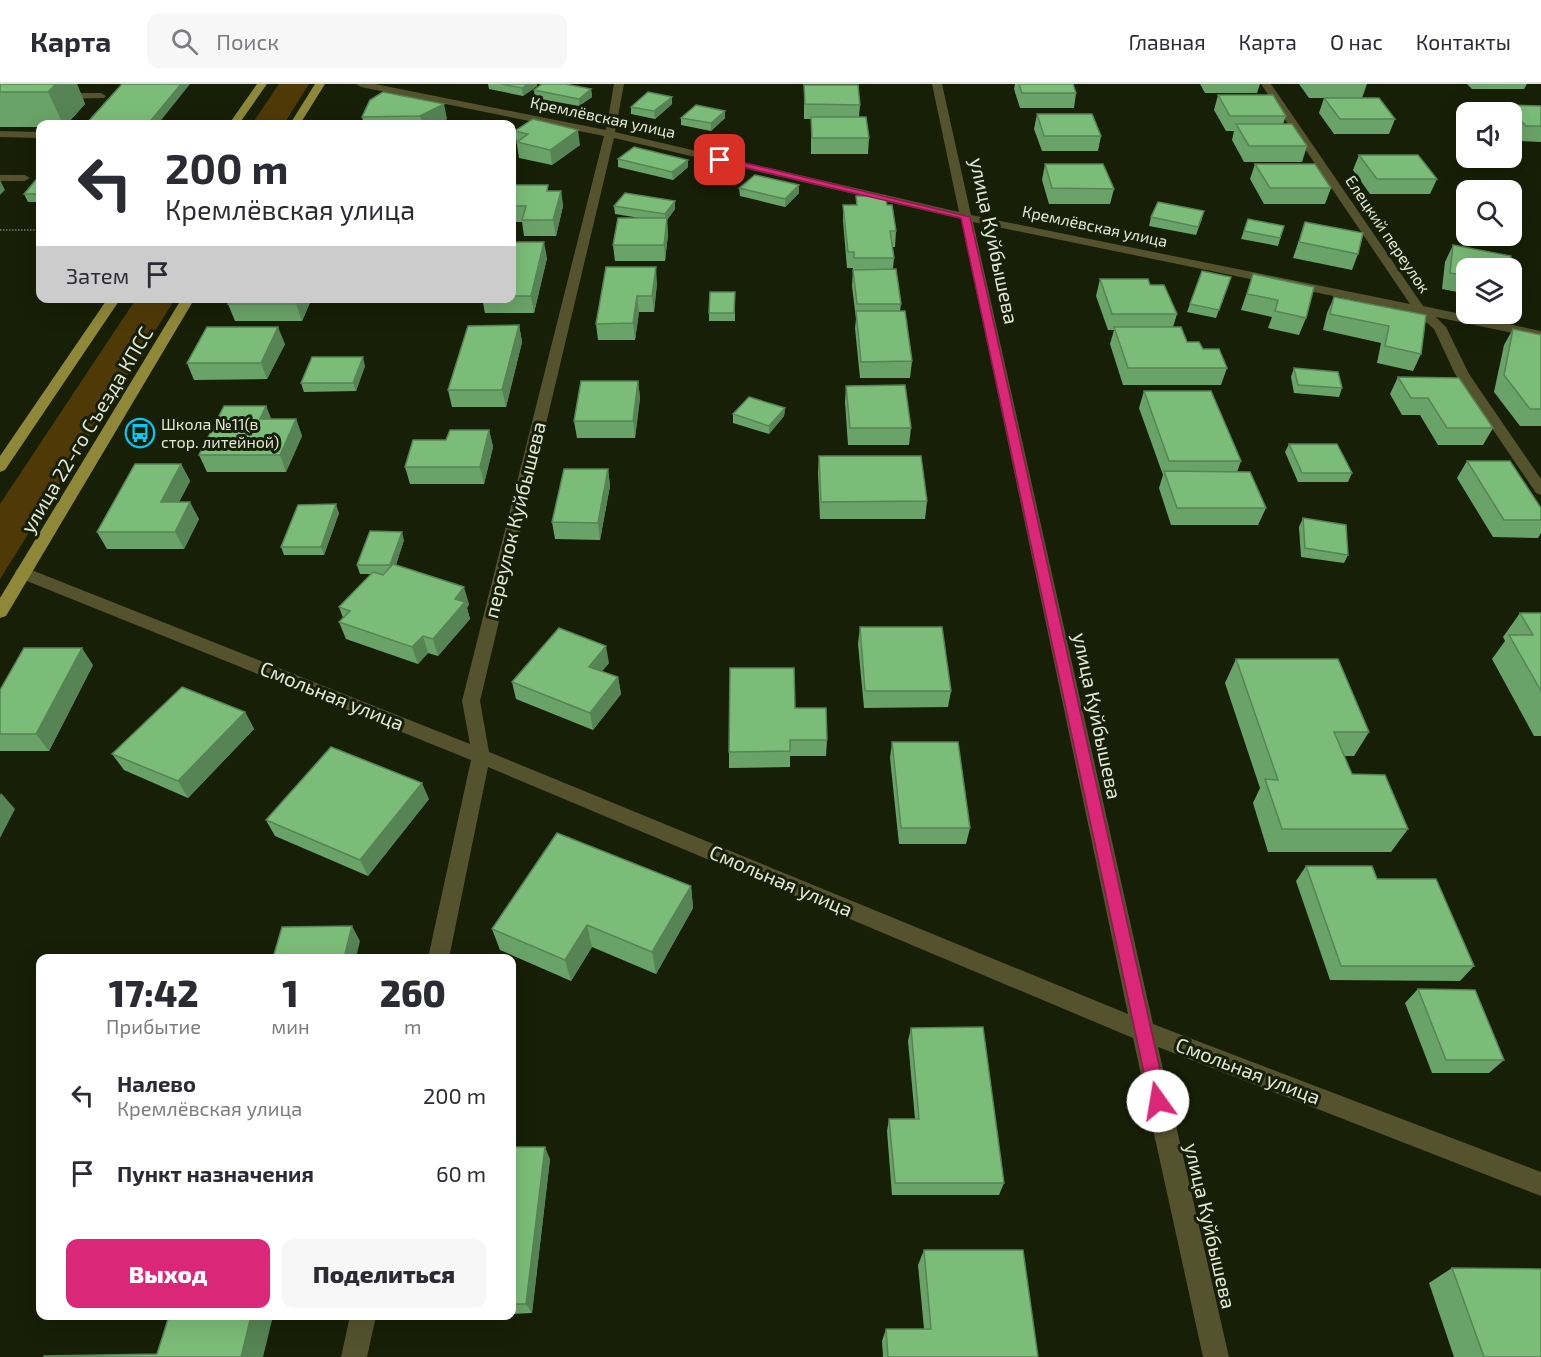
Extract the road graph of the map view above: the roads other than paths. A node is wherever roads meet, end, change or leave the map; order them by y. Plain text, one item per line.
1 (262, 84) edge
2 (320, 84) edge
3 (361, 84) edge
4 (619, 84) edge
5 (937, 84) edge
6 (1266, 84) edge
7 (45, 96) dead end
8 (102, 96) dead end
9 (237, 120) edge
10 (298, 120) edge
11 (0, 134) edge
12 (610, 134) junction
13 (36, 135) edge
14 (0, 178) edge
15 (25, 178) dead end
16 (965, 217) junction
17 (112, 303) edge
18 (186, 303) edge
19 (1419, 309) junction
20 (1541, 335) edge
21 (0, 467) edge
22 (1541, 490) edge
23 (23, 573) junction
24 (0, 612) edge
25 (481, 756) junction
26 (439, 954) edge
27 (1143, 1031) junction
28 (1541, 1185) edge
29 (362, 1320) edge
30 (354, 1357) edge
31 (1216, 1357) edge

1 - 9 main road
2 - 10 main road
3 - 12 street, Кремлёвская улица
4 - 12 street, переулок Куйбышева
5 - 16 street, улица Куйбышева
6 - 19 street, Елецкий переулок
7 - 8 street
11 - 13 street
12 - 16 street, Кремлёвская улица
12 - 25 street, переулок Куйбышева
14 - 15 street
16 - 19 street, Кремлёвская улица
16 - 27 street, улица Куйбышева
17 - 21 main road
18 - 23 main road, улица 22-го Съезда КПСС
19 - 20 street, Кремлёвская улица
19 - 22 street, Елецкий переулок
23 - 24 main road, улица 22-го Съезда КПСС
23 - 25 street, Смольная улица
25 - 26 street, переулок Куйбышева
25 - 27 street, Смольная улица
27 - 28 street, Смольная улица
27 - 31 street, улица Куйбышева
29 - 30 street

